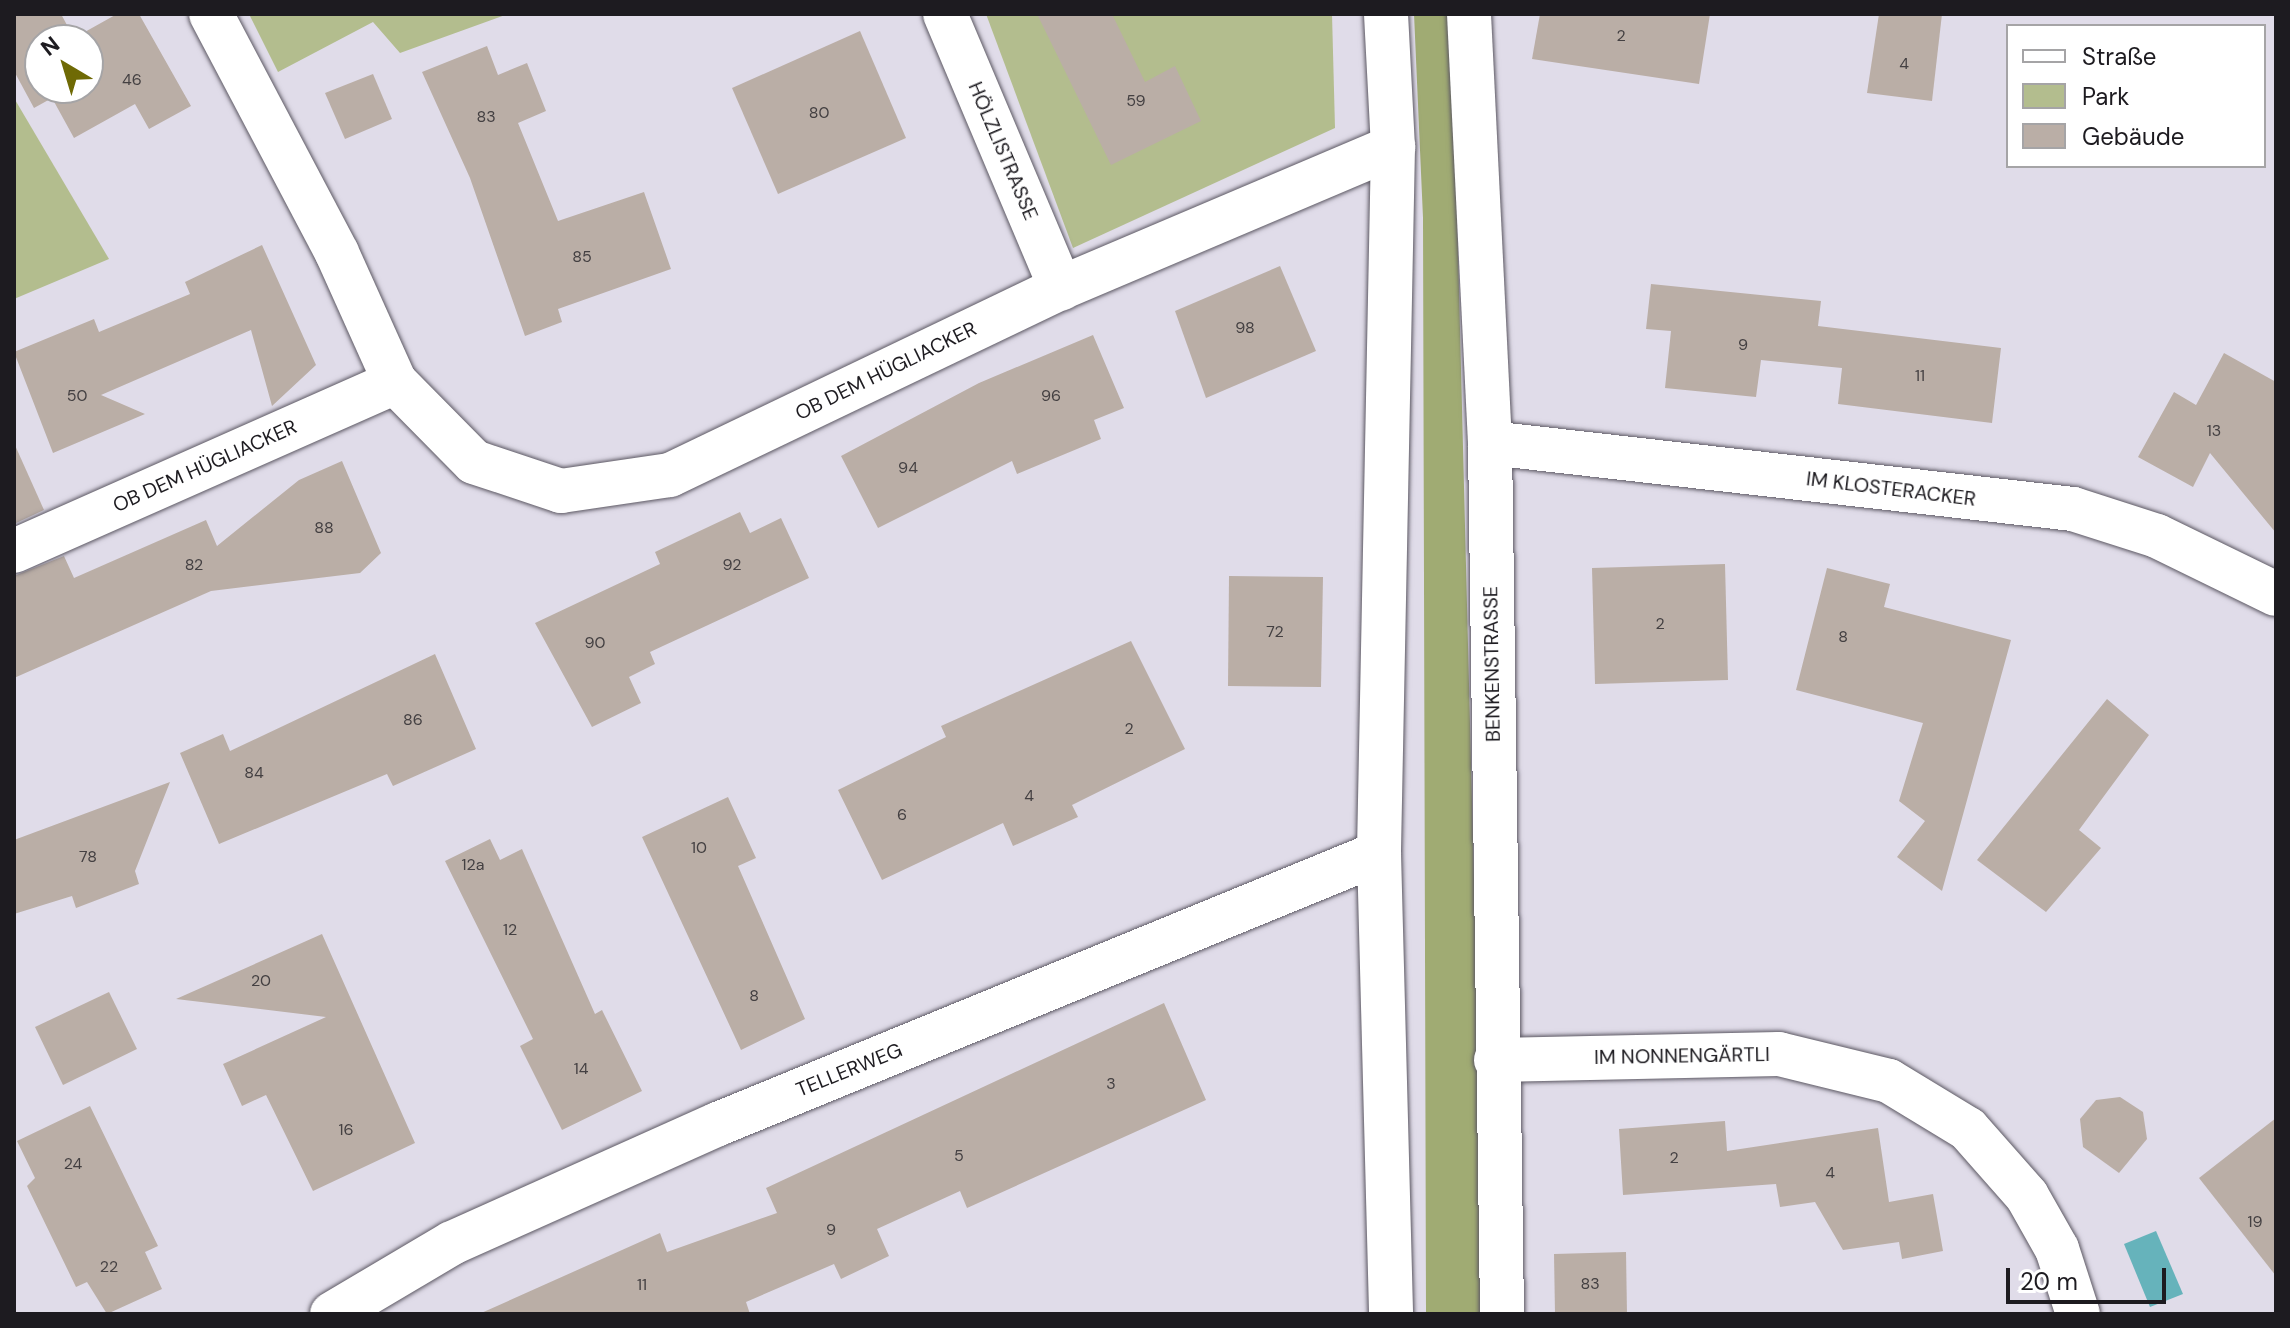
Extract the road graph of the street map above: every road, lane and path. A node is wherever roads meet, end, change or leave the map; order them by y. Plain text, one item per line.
1 (211, 14) edge
2 (945, 14) edge
3 (1386, 14) edge
4 (1469, 14) edge
5 (1393, 147) junction
6 (1061, 288) junction
7 (395, 382) junction
8 (1490, 443) junction
9 (14, 551) edge
10 (2276, 594) edge
11 (1379, 853) junction
12 (1496, 1060) junction
13 (332, 1314) edge
14 (1391, 1314) edge
15 (1502, 1314) edge
16 (2078, 1314) edge

1 - 7 street, OB DEM HÜGLIACKER
2 - 6 street, HÖLZLISTRASSE
3 - 5 street
4 - 8 street, BENKENSTRASSE
5 - 6 street, OB DEM HÜGLIACKER
5 - 11 street
6 - 7 street, OB DEM HÜGLIACKER
7 - 9 street, OB DEM HÜGLIACKER
8 - 10 street, IM KLOSTERACKER
8 - 12 street, BENKENSTRASSE
11 - 13 street, TELLERWEG
11 - 14 street
12 - 15 street, BENKENSTRASSE
12 - 16 street, IM NONNENGÄRTLI

